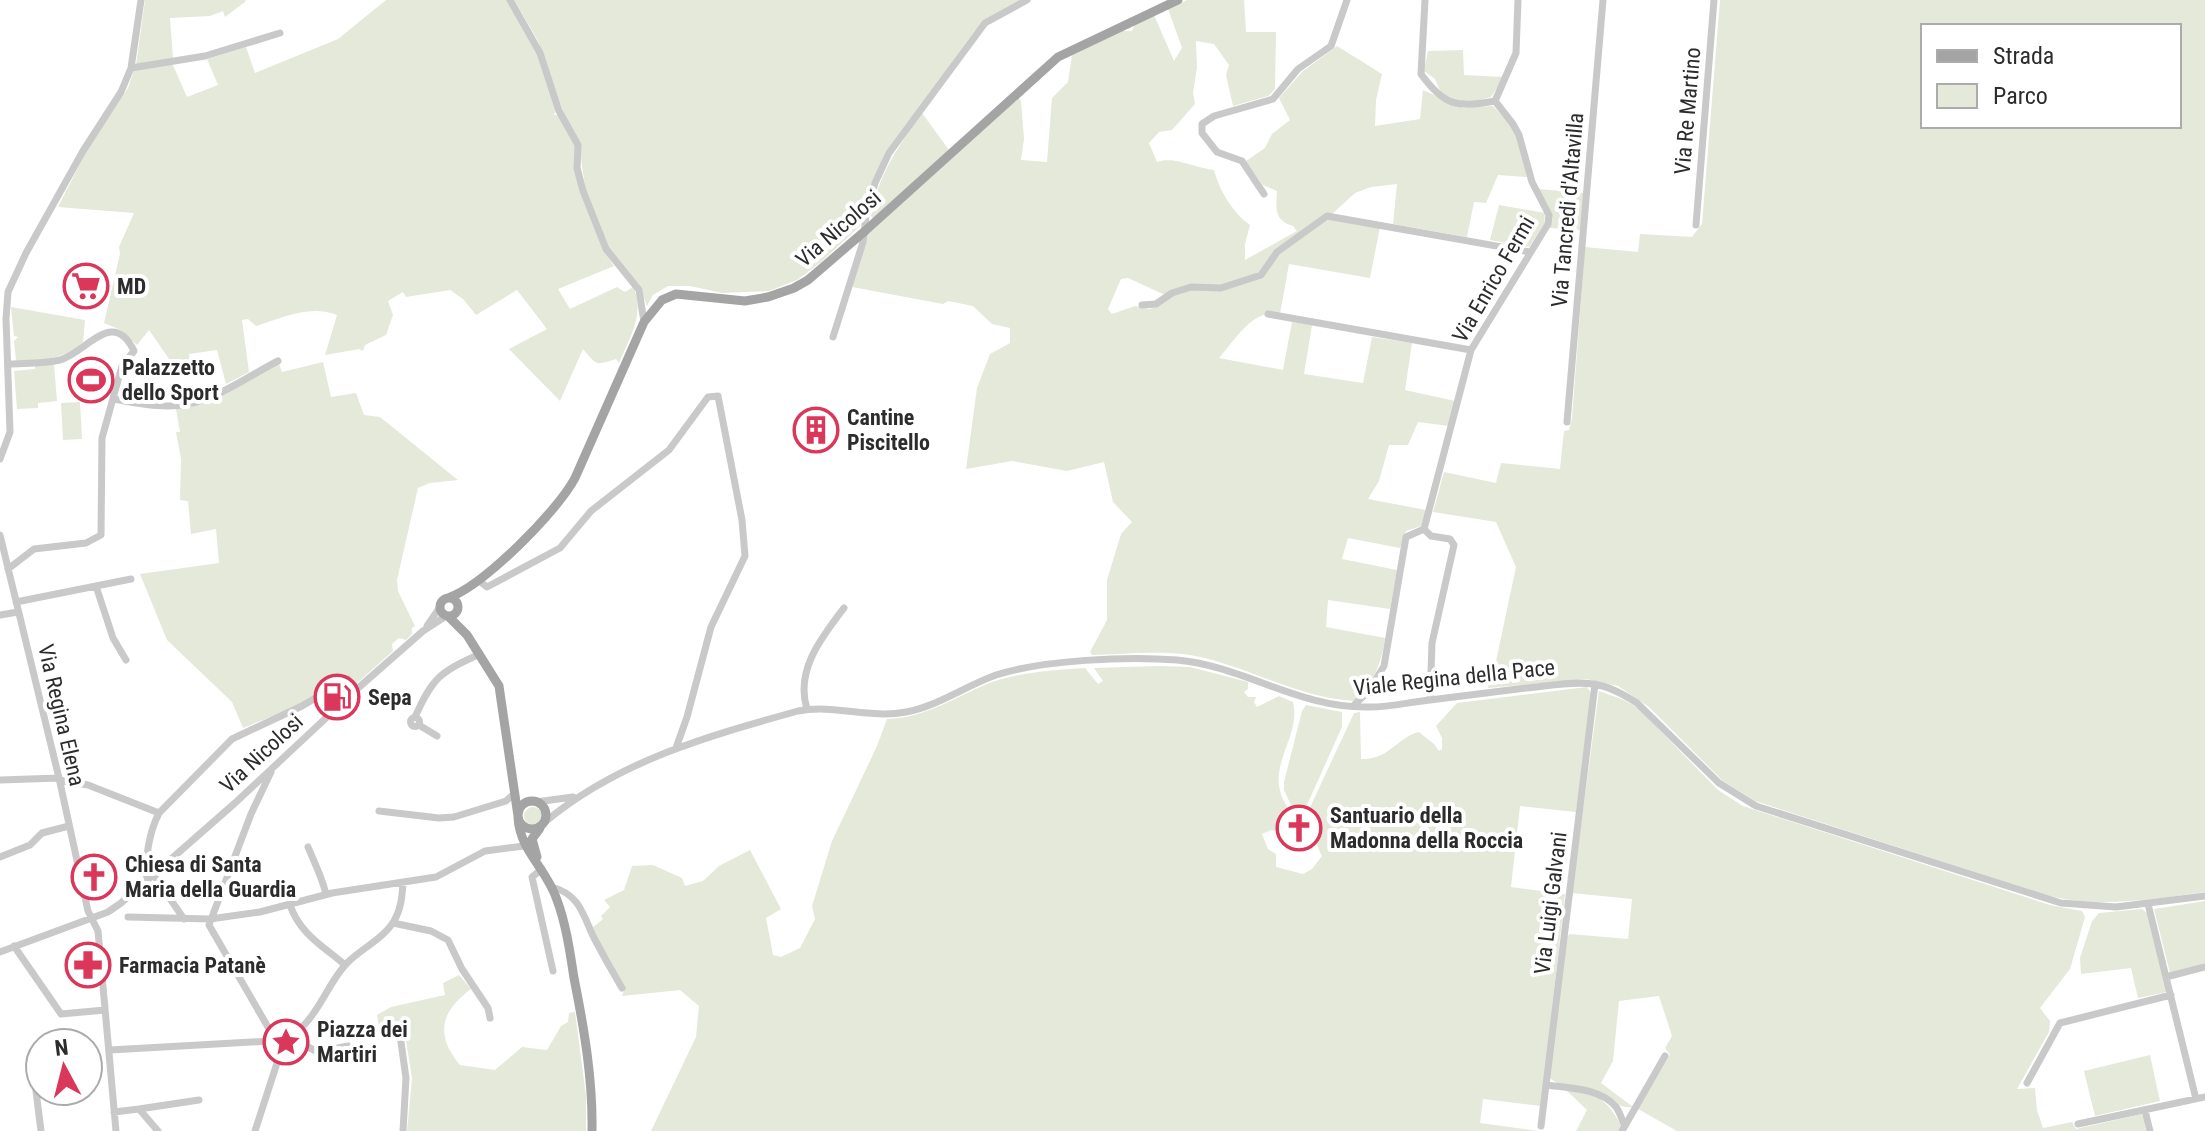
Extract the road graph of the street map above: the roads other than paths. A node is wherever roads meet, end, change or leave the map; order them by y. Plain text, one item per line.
1 (141, 0) edge
2 (510, 0) edge
3 (1027, 0) edge
4 (1178, 0) edge
5 (1347, 0) edge
6 (1425, 0) edge
7 (1518, 0) edge
8 (1603, 0) edge
9 (1714, 0) edge
10 (280, 33) dead end
11 (131, 68) junction
12 (1495, 101) junction
13 (1264, 194) dead end
14 (1696, 225) dead end
15 (865, 231) junction
16 (1530, 252) junction
17 (1142, 305) dead end
18 (1268, 314) dead end
19 (644, 322) junction
20 (833, 337) dead end
21 (1471, 350) junction
22 (278, 361) dead end
23 (9, 364) junction
24 (113, 399) junction
25 (1567, 422) dead end
26 (0, 459) edge
27 (1424, 529) junction
28 (0, 535) edge
29 (8, 569) junction
30 (131, 579) dead end
31 (476, 582) junction
32 (96, 586) junction
33 (448, 598) junction
34 (16, 602) junction
35 (458, 608) junction
36 (844, 608) dead end
37 (18, 612) junction
38 (445, 613) junction
39 (0, 615) edge
40 (467, 635) junction
41 (480, 654) junction
42 (126, 660) dead end
43 (1595, 684) junction
44 (357, 689) junction
45 (1430, 700) junction
46 (1353, 706) junction
47 (807, 709) junction
48 (437, 736) dead end
49 (676, 748) junction
50 (274, 767) junction
51 (59, 779) junction
52 (0, 780) edge
53 (515, 781) junction
54 (250, 788) junction
55 (515, 793) junction
56 (583, 794) junction
57 (258, 799) junction
58 (533, 801) junction
59 (235, 803) junction
60 (494, 805) junction
61 (379, 811) dead end
62 (159, 813) junction
63 (251, 814) junction
64 (518, 815) junction
65 (543, 825) junction
66 (69, 826) junction
67 (528, 842) junction
68 (308, 847) dead end
69 (0, 857) edge
70 (541, 868) junction
71 (150, 877) junction
72 (403, 884) junction
73 (552, 887) junction
74 (326, 894) junction
75 (2205, 896) edge
76 (2148, 904) junction
77 (290, 905) junction
78 (108, 912) junction
79 (128, 917) dead end
80 (87, 918) junction
81 (184, 919) junction
82 (210, 919) junction
83 (393, 923) junction
84 (98, 931) junction
85 (14, 946) junction
86 (0, 952) edge
87 (345, 965) junction
88 (2205, 967) edge
89 (553, 971) dead end
90 (2166, 977) junction
91 (622, 988) dead end
92 (2171, 995) junction
93 (105, 1010) junction
94 (490, 1018) dead end
95 (304, 1025) junction
96 (370, 1034) dead end
97 (273, 1039) junction
98 (296, 1041) junction
99 (110, 1050) junction
100 (352, 1051) dead end
101 (1665, 1056) dead end
102 (278, 1060) junction
103 (2027, 1083) dead end
104 (1546, 1085) junction
105 (2200, 1098) edge
106 (199, 1100) dead end
107 (38, 1107) edge
108 (1616, 1107) junction
109 (139, 1109) junction
110 (1634, 1110) junction
111 (2145, 1111) junction
112 (114, 1112) junction
113 (2078, 1124) dead end
114 (1541, 1126) dead end
115 (1623, 1128) edge
116 (41, 1131) edge
117 (116, 1131) edge
118 (158, 1131) edge
119 (255, 1131) edge
120 (403, 1131) edge
121 (592, 1131) edge
122 (2150, 1131) edge

1 - 11 street
2 - 19 street
3 - 15 street
4 - 15 main road, Via Nicolosi
5 - 13 street
6 - 12 street
7 - 12 street
8 - 25 street, Via Tancredi d'Altavilla
9 - 14 street, Via Re Martino
10 - 11 street
11 - 23 street
12 - 16 street, Via Enrico Fermi
15 - 19 main road, Via Nicolosi
15 - 20 street
16 - 17 street
16 - 21 street, Via Enrico Fermi
18 - 21 street
19 - 31 main road, Via Nicolosi
21 - 27 street, Via Enrico Fermi
22 - 24 street
23 - 24 street
23 - 26 street
24 - 29 street
27 - 45 street
27 - 46 street, Via Enrico Fermi
28 - 29 street, Via Regina Elena
29 - 34 street, Via Regina Elena
30 - 32 street
31 - 33 main road
31 - 35 main road
31 - 49 street
32 - 34 street
32 - 42 street
33 - 35 main road
33 - 38 main road
34 - 37 street, Via Regina Elena
35 - 38 main road
35 - 40 main road
36 - 47 street
37 - 39 street
37 - 51 street, Via Regina Elena
38 - 40 main road
38 - 44 street, Via Nicolosi
40 - 41 main road
41 - 48 street
41 - 53 main road
43 - 45 street, Viale Regina della Pace
43 - 76 street, Viale Regina della Pace
43 - 104 street, Via Luigi Galvani
44 - 50 street, Via Nicolosi
44 - 62 street
45 - 46 street, Viale Regina della Pace
46 - 47 street, Viale Regina della Pace
47 - 49 street, Viale Regina della Pace
49 - 56 street, Viale Regina della Pace
50 - 54 street, Via Nicolosi
50 - 57 street
51 - 52 street
51 - 62 street
51 - 66 street, Via Regina Elena
53 - 55 main road
53 - 58 main road
54 - 57 street
54 - 59 street, Via Nicolosi
55 - 60 street
55 - 64 main road
56 - 58 street
56 - 65 street
57 - 63 street
58 - 64 main road
58 - 65 main road
59 - 63 street
59 - 71 street, Via Nicolosi
60 - 61 street
60 - 64 street
62 - 71 street
63 - 82 street
64 - 65 main road
64 - 67 main road
65 - 67 main road
66 - 69 street
66 - 80 street, Via Regina Elena
67 - 70 main road
67 - 72 street
68 - 74 street
70 - 73 main road
70 - 89 street
71 - 78 street, Via Nicolosi
71 - 81 street
72 - 74 street
72 - 83 street
73 - 91 street
73 - 121 main road
74 - 77 street
75 - 76 street, Viale Regina della Pace
76 - 90 street
77 - 82 street
77 - 87 street
78 - 80 street
78 - 84 street
79 - 81 street
80 - 84 street, Via Regina Elena
80 - 85 street
81 - 82 street
82 - 97 street
83 - 87 street
83 - 94 street
84 - 93 street
85 - 86 street
85 - 93 street
87 - 95 street
88 - 90 street
90 - 92 street
92 - 103 street
92 - 105 street
93 - 99 street
95 - 97 street
95 - 98 street
96 - 120 street
97 - 99 street
97 - 102 street
98 - 100 street
98 - 102 street
99 - 112 street
101 - 110 street
102 - 119 street
104 - 108 street
104 - 114 street, Via Luigi Galvani
105 - 111 street
106 - 109 street
107 - 116 street
108 - 110 street
108 - 115 street
109 - 112 street
109 - 118 street
110 - 115 street
111 - 113 street
111 - 122 street
112 - 117 street

